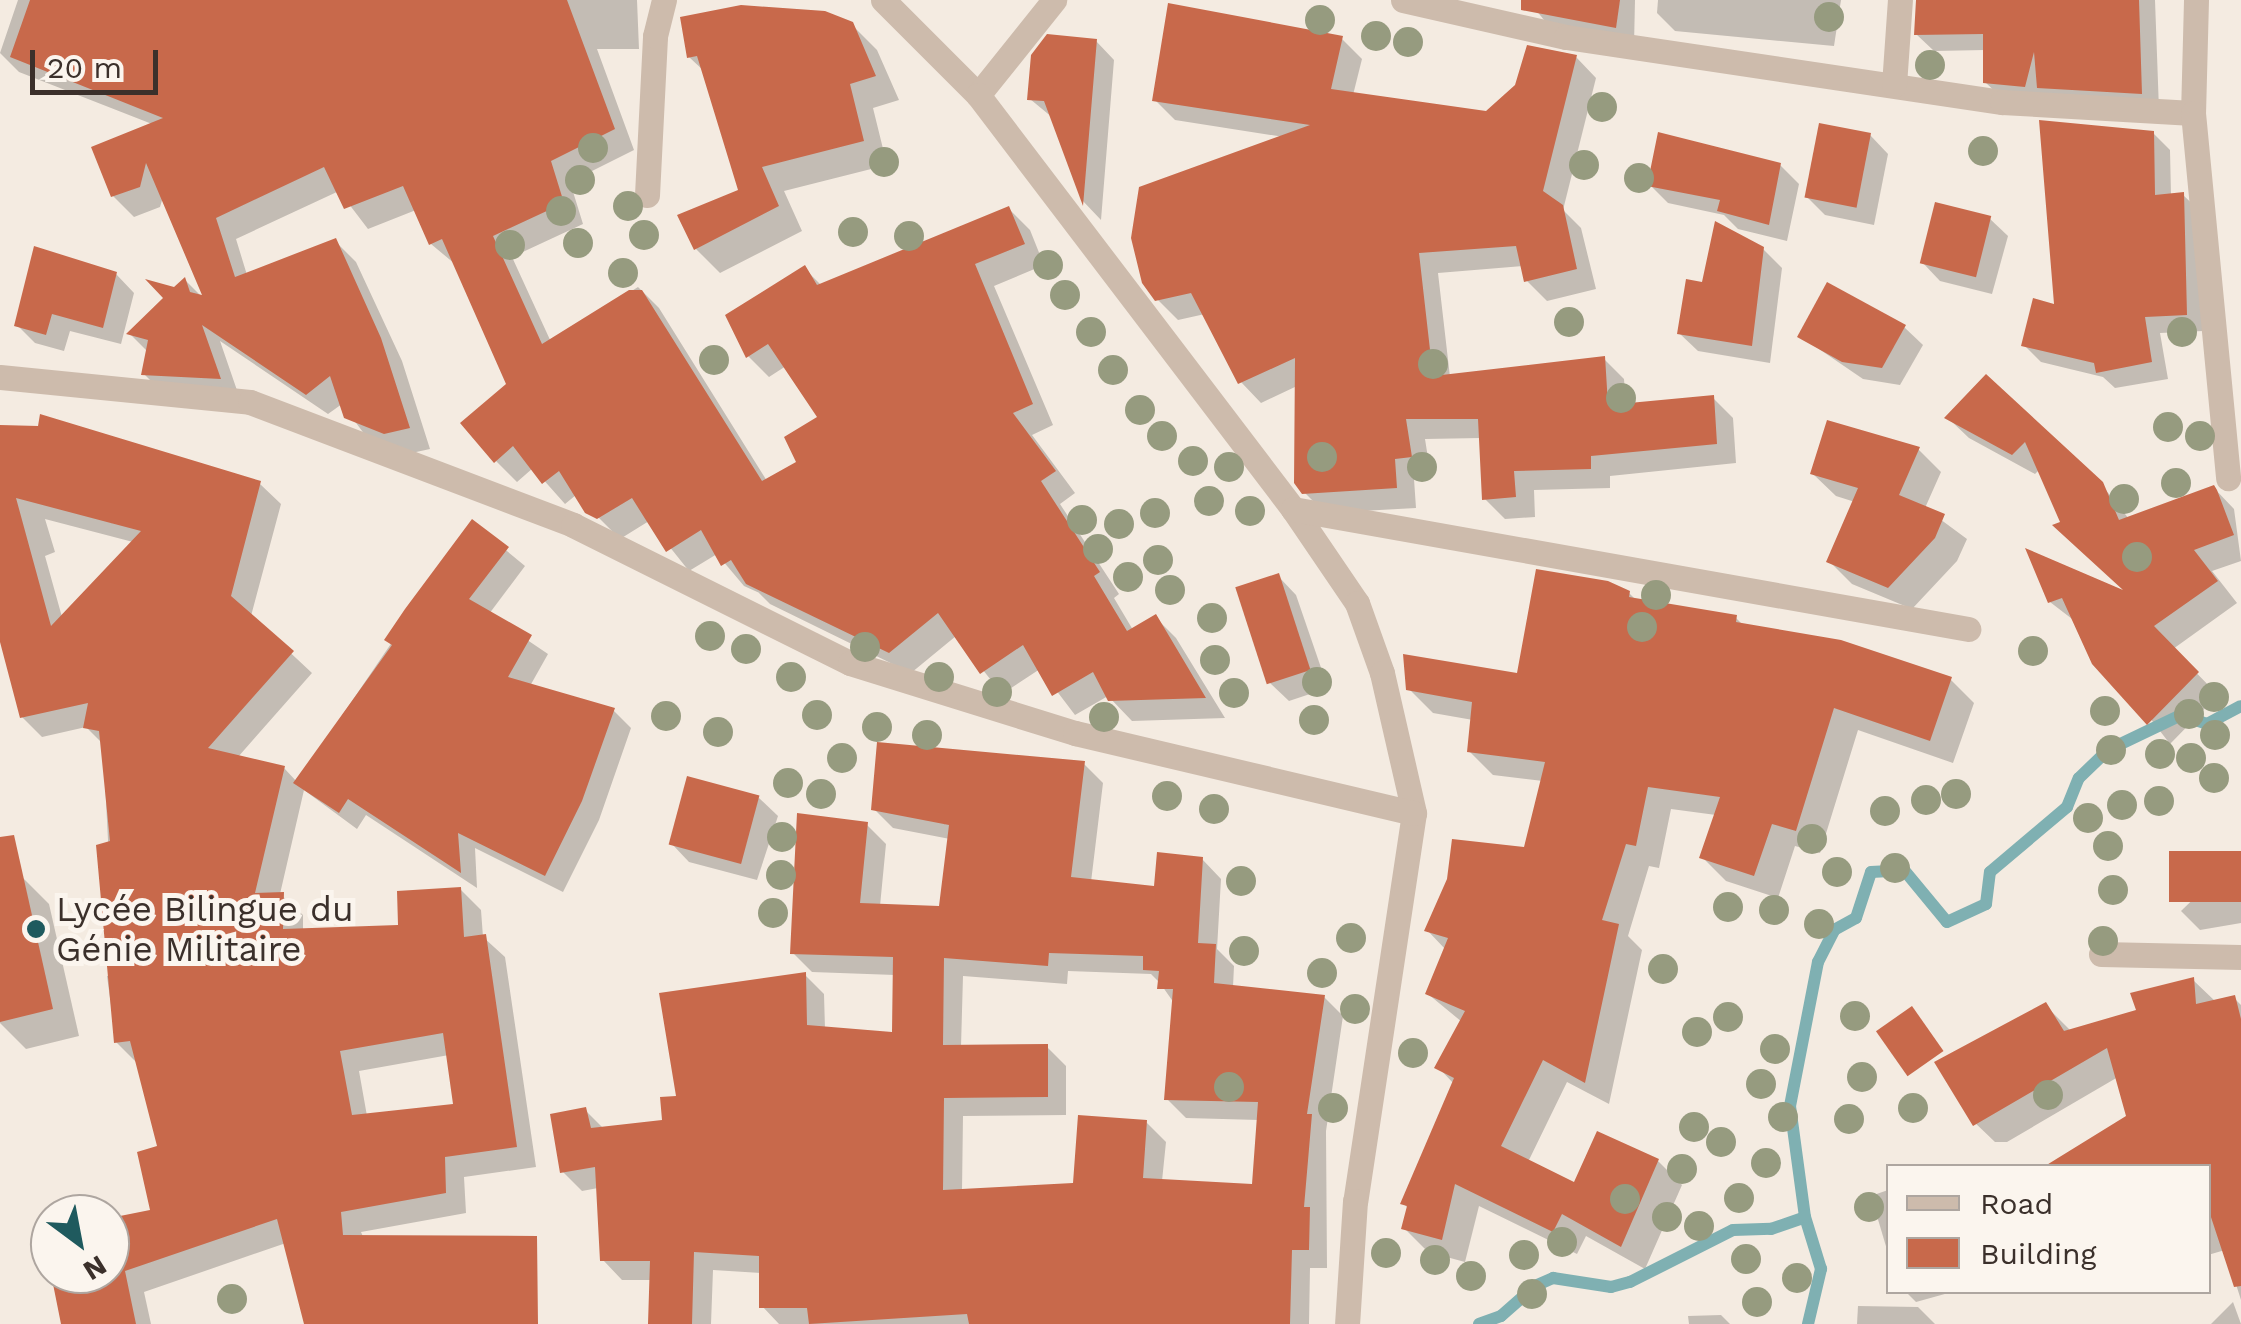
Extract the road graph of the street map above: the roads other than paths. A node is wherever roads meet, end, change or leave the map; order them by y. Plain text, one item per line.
1 (664, 0) edge
2 (882, 0) edge
3 (1054, 0) edge
4 (1404, 0) edge
5 (1900, 0) edge
6 (2196, 0) edge
7 (1894, 85) junction
8 (978, 95) junction
9 (2193, 112) junction
10 (647, 195) dead end
11 (0, 377) edge
12 (2228, 478) dead end
13 (1293, 509) junction
14 (1968, 629) dead end
15 (1414, 813) junction
16 (2101, 954) dead end
17 (2241, 958) edge
18 (1347, 1324) edge

1 - 10 street
2 - 8 street
3 - 8 street
4 - 7 street
5 - 7 street
6 - 9 street
7 - 9 street
8 - 13 street
9 - 12 street
11 - 15 street
13 - 14 street
13 - 15 street
15 - 18 street
16 - 17 street

